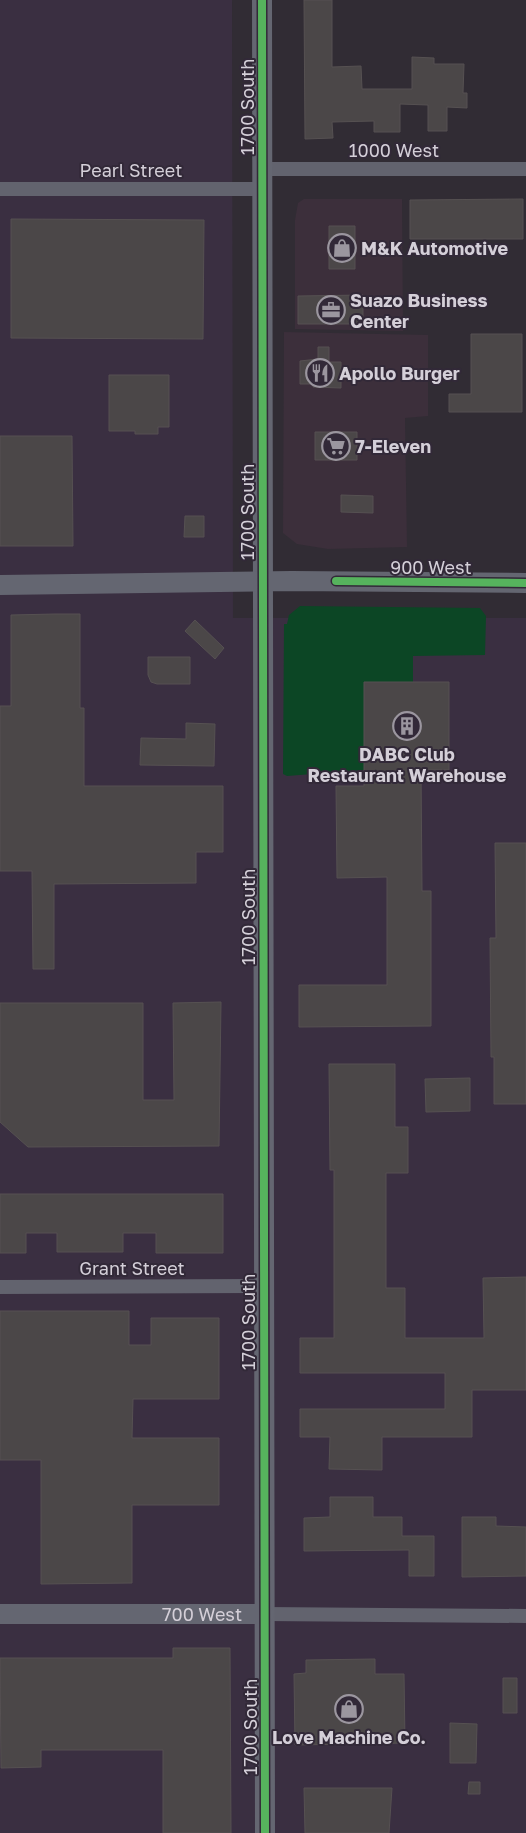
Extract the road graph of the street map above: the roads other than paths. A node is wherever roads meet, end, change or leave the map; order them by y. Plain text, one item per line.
1 (262, 0) edge
2 (262, 169) junction
3 (526, 170) edge
4 (262, 188) junction
5 (0, 189) edge
6 (262, 582) junction
7 (526, 583) edge
8 (0, 585) edge
9 (263, 1286) junction
10 (0, 1287) edge
11 (0, 1614) edge
12 (264, 1614) junction
13 (526, 1616) edge
14 (265, 1833) edge

1 - 2 street, 1700 South
2 - 3 street, 1000 West
2 - 4 street, 1700 South
4 - 5 street, Pearl Street
4 - 6 street, 1700 South
6 - 7 street, 900 West
6 - 8 street, 900 West
6 - 9 street, 1700 South
9 - 10 street, Grant Street
9 - 12 street, 1700 South
11 - 12 street, 700 West
12 - 13 street, 700 West
12 - 14 street, 1700 South

